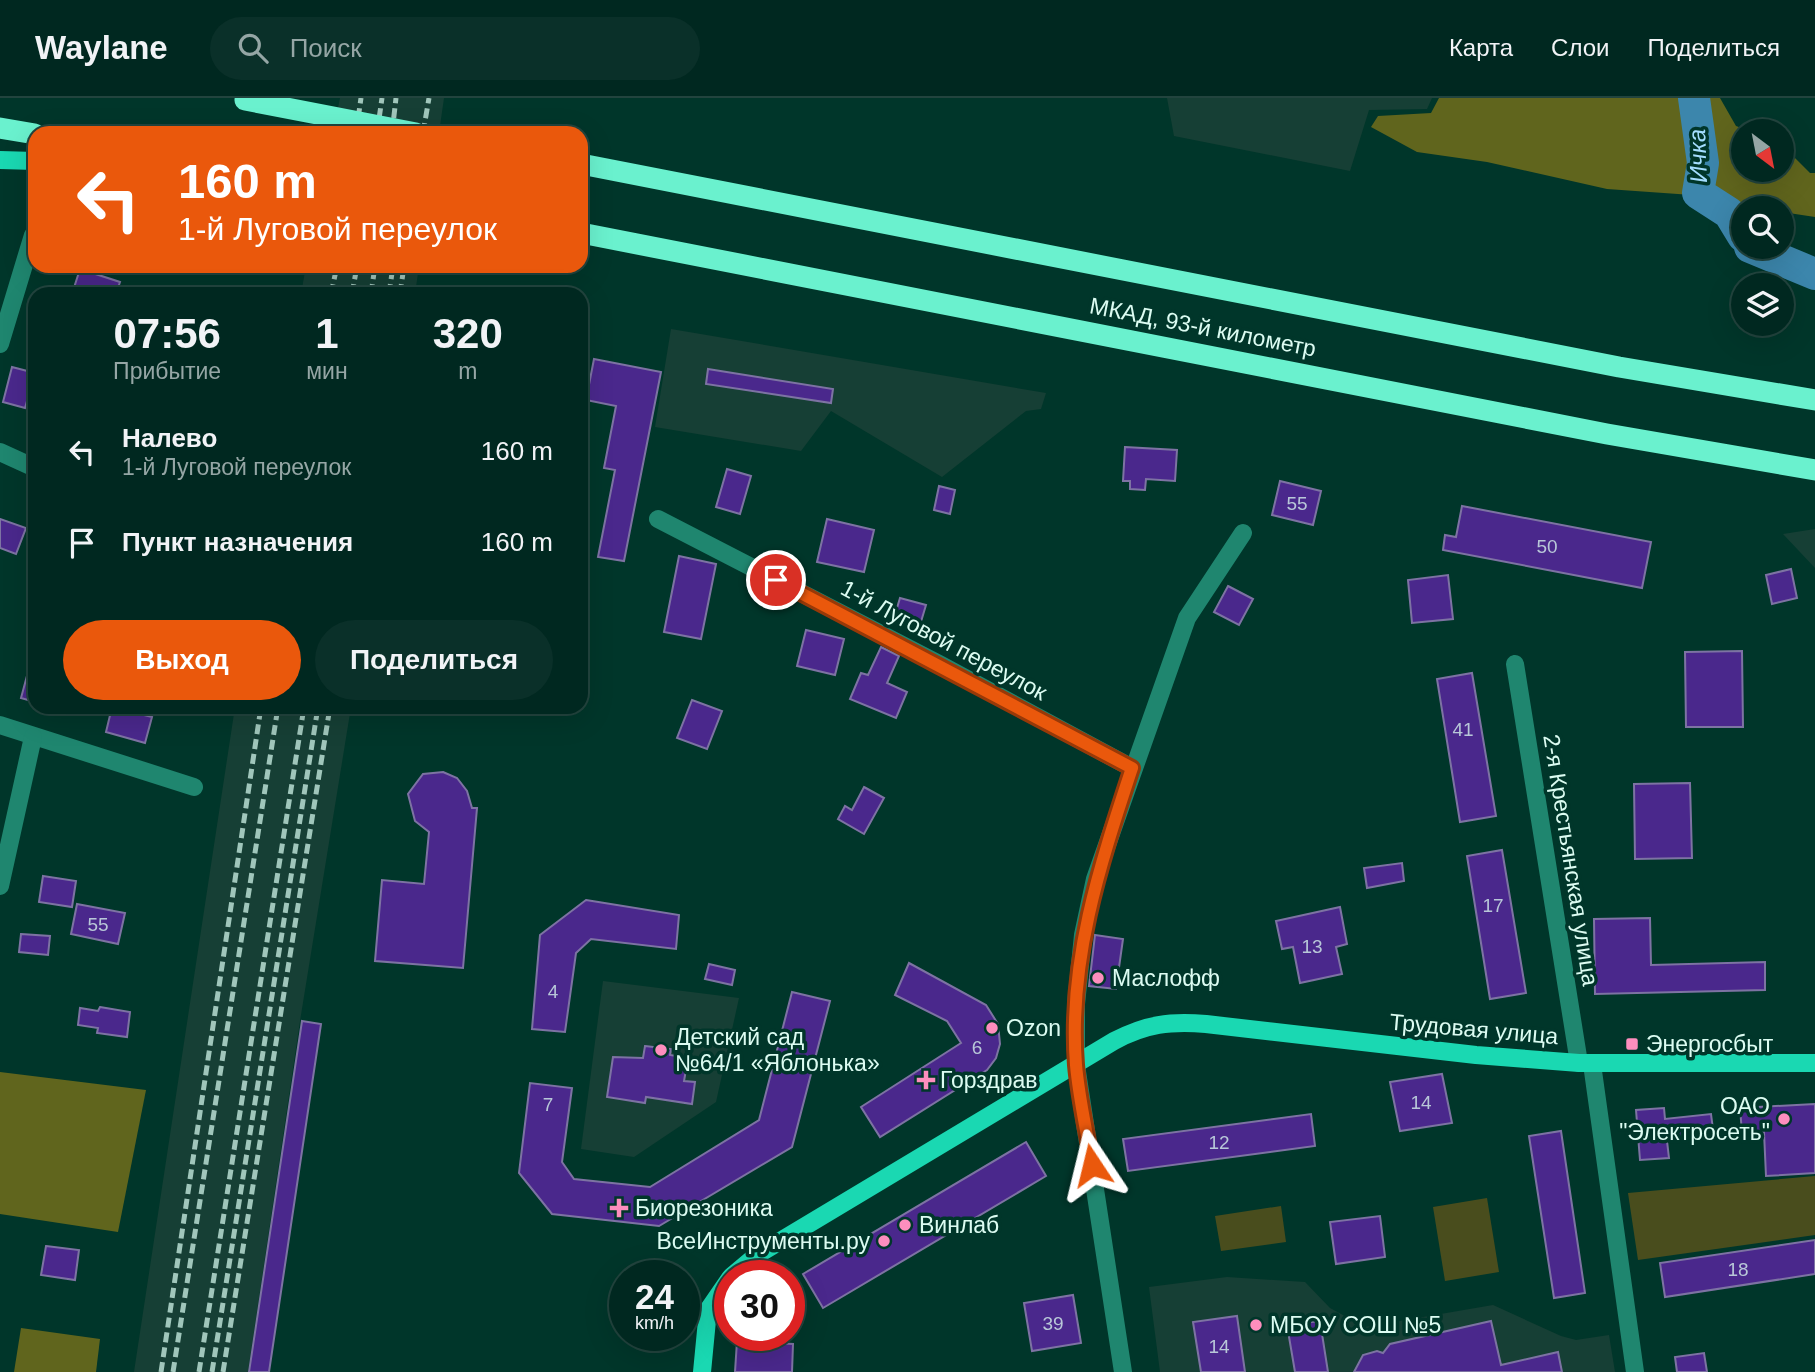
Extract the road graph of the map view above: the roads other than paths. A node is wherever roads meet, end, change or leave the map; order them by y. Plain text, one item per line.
1 (239, 99) edge
2 (380, 126) edge
3 (0, 128) edge
4 (28, 133) edge
5 (0, 160) edge
6 (28, 161) edge
7 (588, 165) edge
8 (588, 234) edge
9 (28, 252) edge
10 (0, 344) edge
11 (1815, 400) edge
12 (0, 452) edge
13 (28, 465) edge
14 (1815, 470) edge
15 (658, 519) dead end
16 (1243, 533) dead end
17 (1515, 664) dead end
18 (0, 725) edge
19 (33, 737) junction
20 (1132, 768) junction
21 (194, 787) dead end
22 (0, 886) edge
23 (1815, 1063) edge
24 (1585, 1064) junction
25 (1076, 1065) junction
26 (751, 1260) edge
27 (714, 1301) edge
28 (702, 1372) edge
29 (1123, 1372) edge
30 (1635, 1372) edge

1 - 2 highway, bridge
3 - 4 highway
5 - 6 main road
7 - 11 highway, МКАД, 93-й километр
8 - 14 highway, МКАД, 93-й километр
9 - 10 street
12 - 13 street
15 - 20 street, 1-й Луговой переулок
16 - 20 street
17 - 24 street, 2-я Крестьянская улица
18 - 19 street
19 - 21 street
19 - 22 street
20 - 25 street
23 - 24 main road, Трудовая улица
24 - 25 main road, Трудовая улица
24 - 30 street, 2-я Крестьянская улица
25 - 26 main road, Трудовая улица
25 - 29 street
27 - 28 main road, Трудовая улица

